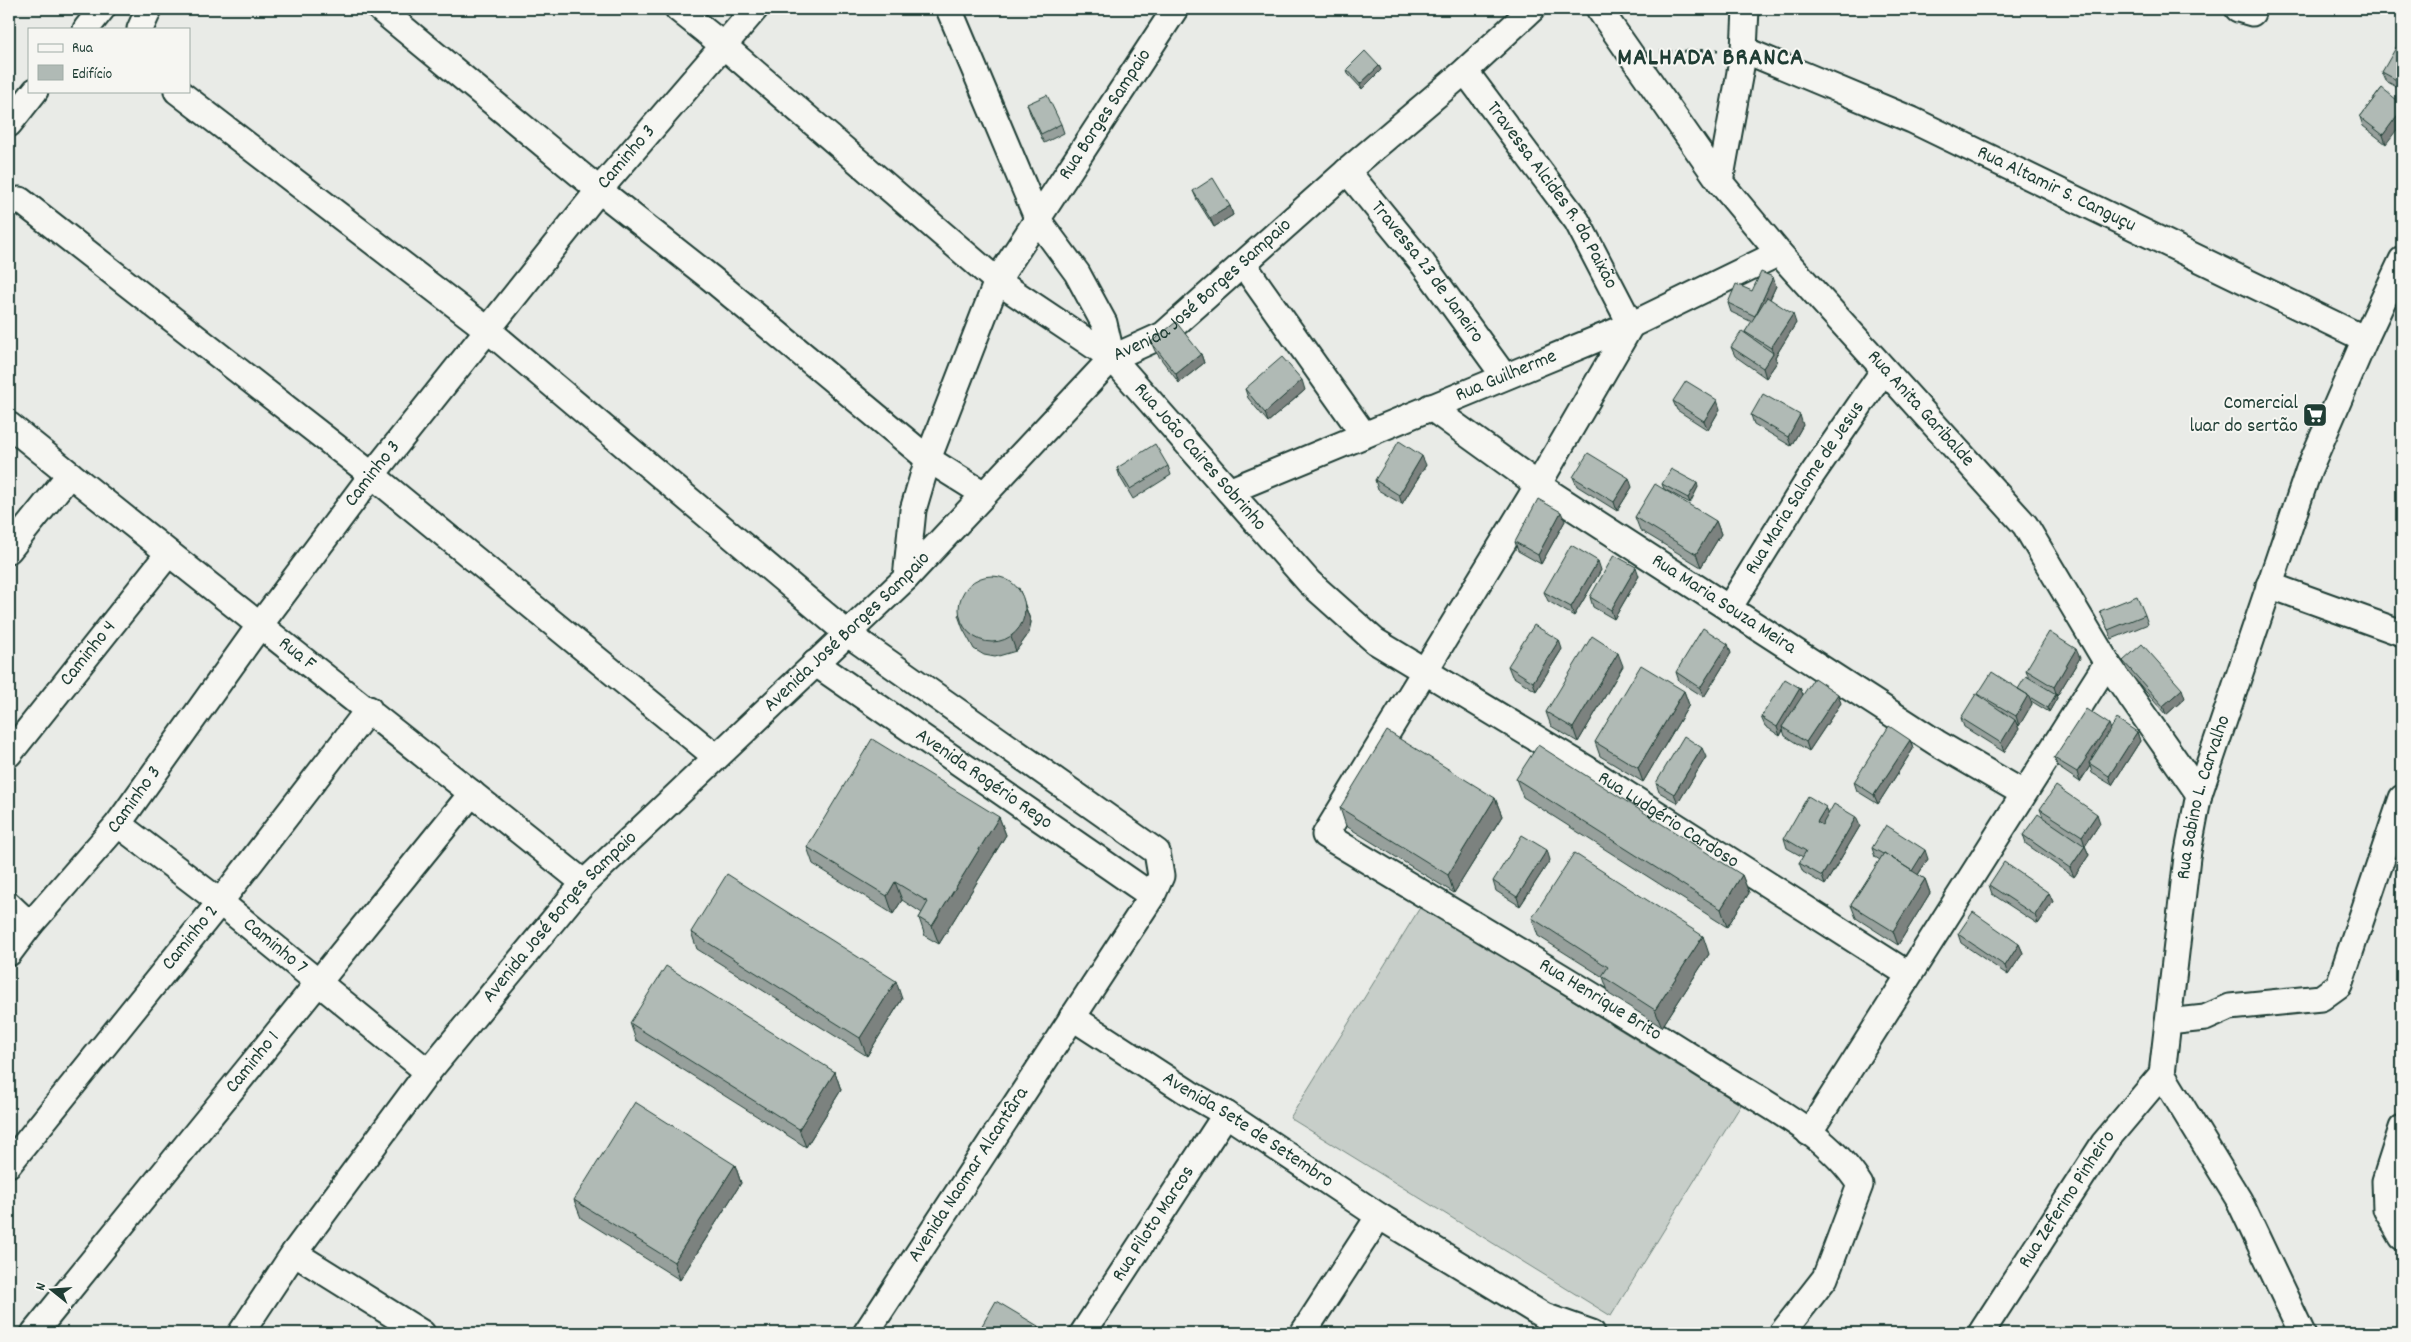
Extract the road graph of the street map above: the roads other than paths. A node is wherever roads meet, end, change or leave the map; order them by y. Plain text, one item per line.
1 (102, 9) edge
2 (149, 9) edge
3 (380, 9) edge
4 (678, 9) edge
5 (755, 9) edge
6 (949, 9) edge
7 (1175, 9) edge
8 (1532, 9) edge
9 (1599, 9) edge
10 (1746, 9) edge
11 (87, 28) edge
12 (140, 28) edge
13 (724, 46) junction
14 (1744, 50) junction
15 (1465, 71) junction
16 (34, 92) edge
17 (178, 92) edge
18 (9, 124) edge
19 (1347, 171) junction
20 (1720, 182) junction
21 (599, 190) junction
22 (20, 200) dead end
23 (1038, 220) junction
24 (1779, 253) junction
25 (2402, 260) edge
26 (1243, 264) junction
27 (997, 281) junction
28 (1631, 325) junction
29 (488, 330) junction
30 (2365, 339) junction
31 (1112, 358) junction
32 (1884, 370) junction
33 (1504, 376) junction
34 (1430, 407) junction
35 (9, 425) edge
36 (1364, 435) junction
37 (928, 459) junction
38 (70, 474) junction
39 (372, 476) junction
40 (1538, 485) junction
41 (1229, 491) junction
42 (984, 494) junction
43 (9, 550) edge
44 (168, 554) junction
45 (906, 578) junction
46 (2270, 584) junction
47 (1729, 608) junction
48 (260, 624) junction
49 (2402, 633) edge
50 (848, 634) junction
51 (815, 663) junction
52 (2107, 663) junction
53 (1424, 670) junction
54 (369, 709) junction
55 (9, 754) edge
56 (715, 756) junction
57 (472, 792) junction
58 (2023, 793) junction
59 (2198, 794) junction
60 (2402, 798) edge
61 (118, 824) junction
62 (584, 882) junction
63 (1152, 896) junction
64 (220, 902) junction
65 (9, 905) edge
66 (30, 925) junction
67 (9, 953) edge
68 (1908, 974) junction
69 (318, 982) junction
70 (1072, 1017) junction
71 (2168, 1022) junction
72 (428, 1072) junction
73 (2162, 1074) junction
74 (1226, 1114) junction
75 (2402, 1128) edge
76 (1809, 1133) junction
77 (9, 1164) edge
78 (1379, 1216) junction
79 (2402, 1237) edge
80 (294, 1253) junction
81 (1538, 1324) edge
82 (34, 1333) edge
83 (241, 1333) edge
84 (422, 1333) edge
85 (866, 1333) edge
86 (1083, 1333) edge
87 (1303, 1333) edge
88 (1592, 1333) edge
89 (1782, 1333) edge
90 (1982, 1333) edge
91 (2302, 1333) edge

1 - 11 street
2 - 12 street
3 - 21 street
4 - 13 street
5 - 13 street, Caminho 3
6 - 23 street, Rua João Caires Sobrinho
7 - 23 street, Rua Borges Sampaio
8 - 15 street, Avenida José Borges Sampaio
9 - 20 street, Rua Anita Garibalde
10 - 14 street
13 - 21 street, Caminho 3
13 - 27 street
14 - 20 street
14 - 30 street, Rua Altamir S. Canguçu
15 - 19 street, Avenida José Borges Sampaio
15 - 28 street, Travessa Alcides R. da Paixão
16 - 18 street
17 - 29 street, Avenida Rogério Rego
19 - 26 street, Avenida José Borges Sampaio
19 - 33 street, Travessa 23 de Janeiro
20 - 24 street, Rua Anita Garibalde
21 - 29 street, Caminho 3
21 - 37 street
22 - 39 street
23 - 27 street, Rua Borges Sampaio
23 - 31 street, Rua João Caires Sobrinho
24 - 28 street, Rua Guilherme
24 - 32 street, Rua Anita Garibalde
25 - 30 street, Rua Sabino L. Carvalho
26 - 31 street, Avenida José Borges Sampaio
26 - 36 street
27 - 31 street
27 - 37 street, Rua Borges Sampaio
28 - 33 street, Rua Guilherme
28 - 40 street
29 - 39 street, Caminho 3
29 - 50 street, Avenida Rogério Rego
30 - 46 street, Rua Sabino L. Carvalho
31 - 41 street, Rua João Caires Sobrinho
31 - 42 street, Avenida José Borges Sampaio
32 - 47 street, Rua Maria Salome de Jesus
32 - 52 street, Rua Anita Garibalde
33 - 34 street, Rua Guilherme
34 - 36 street, Rua Guilherme
34 - 40 street, Rua Maria Souza Meira
35 - 38 street, Rua F
36 - 41 street, Rua Guilherme
37 - 42 street
37 - 45 street, Rua Borges Sampaio
38 - 43 street
38 - 44 street, Rua F
39 - 48 street, Caminho 3
39 - 56 street
40 - 47 street, Rua Maria Souza Meira
40 - 53 street
41 - 53 street, Rua João Caires Sobrinho
42 - 45 street, Avenida José Borges Sampaio
44 - 48 street, Rua F
44 - 55 street, Caminho 4
45 - 50 street, Avenida José Borges Sampaio
46 - 49 street
46 - 59 street, Rua Sabino L. Carvalho
47 - 58 street, Rua Maria Souza Meira
48 - 54 street, Rua F
48 - 61 street, Caminho 3
50 - 51 street, Avenida José Borges Sampaio
50 - 63 street, Avenida Rogério Rego
51 - 56 street, Avenida José Borges Sampaio
51 - 63 street, Avenida Rogério Rego
52 - 58 street
52 - 59 street, Rua Anita Garibalde
53 - 68 street, Rua Ludgério Cardoso
53 - 76 street, Rua Henrique Brito
54 - 57 street, Rua F
54 - 64 street, Caminho 2
56 - 62 street, Avenida José Borges Sampaio
57 - 62 street, Rua F
57 - 69 street, Caminho 1
58 - 68 street
59 - 71 street, Rua Sabino L. Carvalho
60 - 71 street
61 - 64 street, Caminho 7
61 - 66 street, Caminho 3
62 - 72 street, Avenida José Borges Sampaio
63 - 70 street
64 - 69 street, Caminho 7
64 - 77 street, Caminho 2
65 - 66 street
66 - 67 street, Caminho 3
68 - 76 street
69 - 72 street, Caminho 7
69 - 82 street, Caminho 1
70 - 74 street, Avenida Sete de Setembro
70 - 85 street, Avenida Naomar Alcantâra
71 - 73 street, Rua Sabino L. Carvalho
72 - 80 street, Avenida José Borges Sampaio
73 - 90 street, Rua Zeferino Pinheiro
73 - 91 street
74 - 78 street, Avenida Sete de Setembro
74 - 86 street, Rua Piloto Marcos
75 - 79 street
76 - 89 street, Rua Henrique Brito
78 - 81 street, Avenida Sete de Setembro
78 - 87 street
80 - 83 street, Avenida José Borges Sampaio
80 - 84 street
81 - 88 street, Avenida Sete de Setembro

